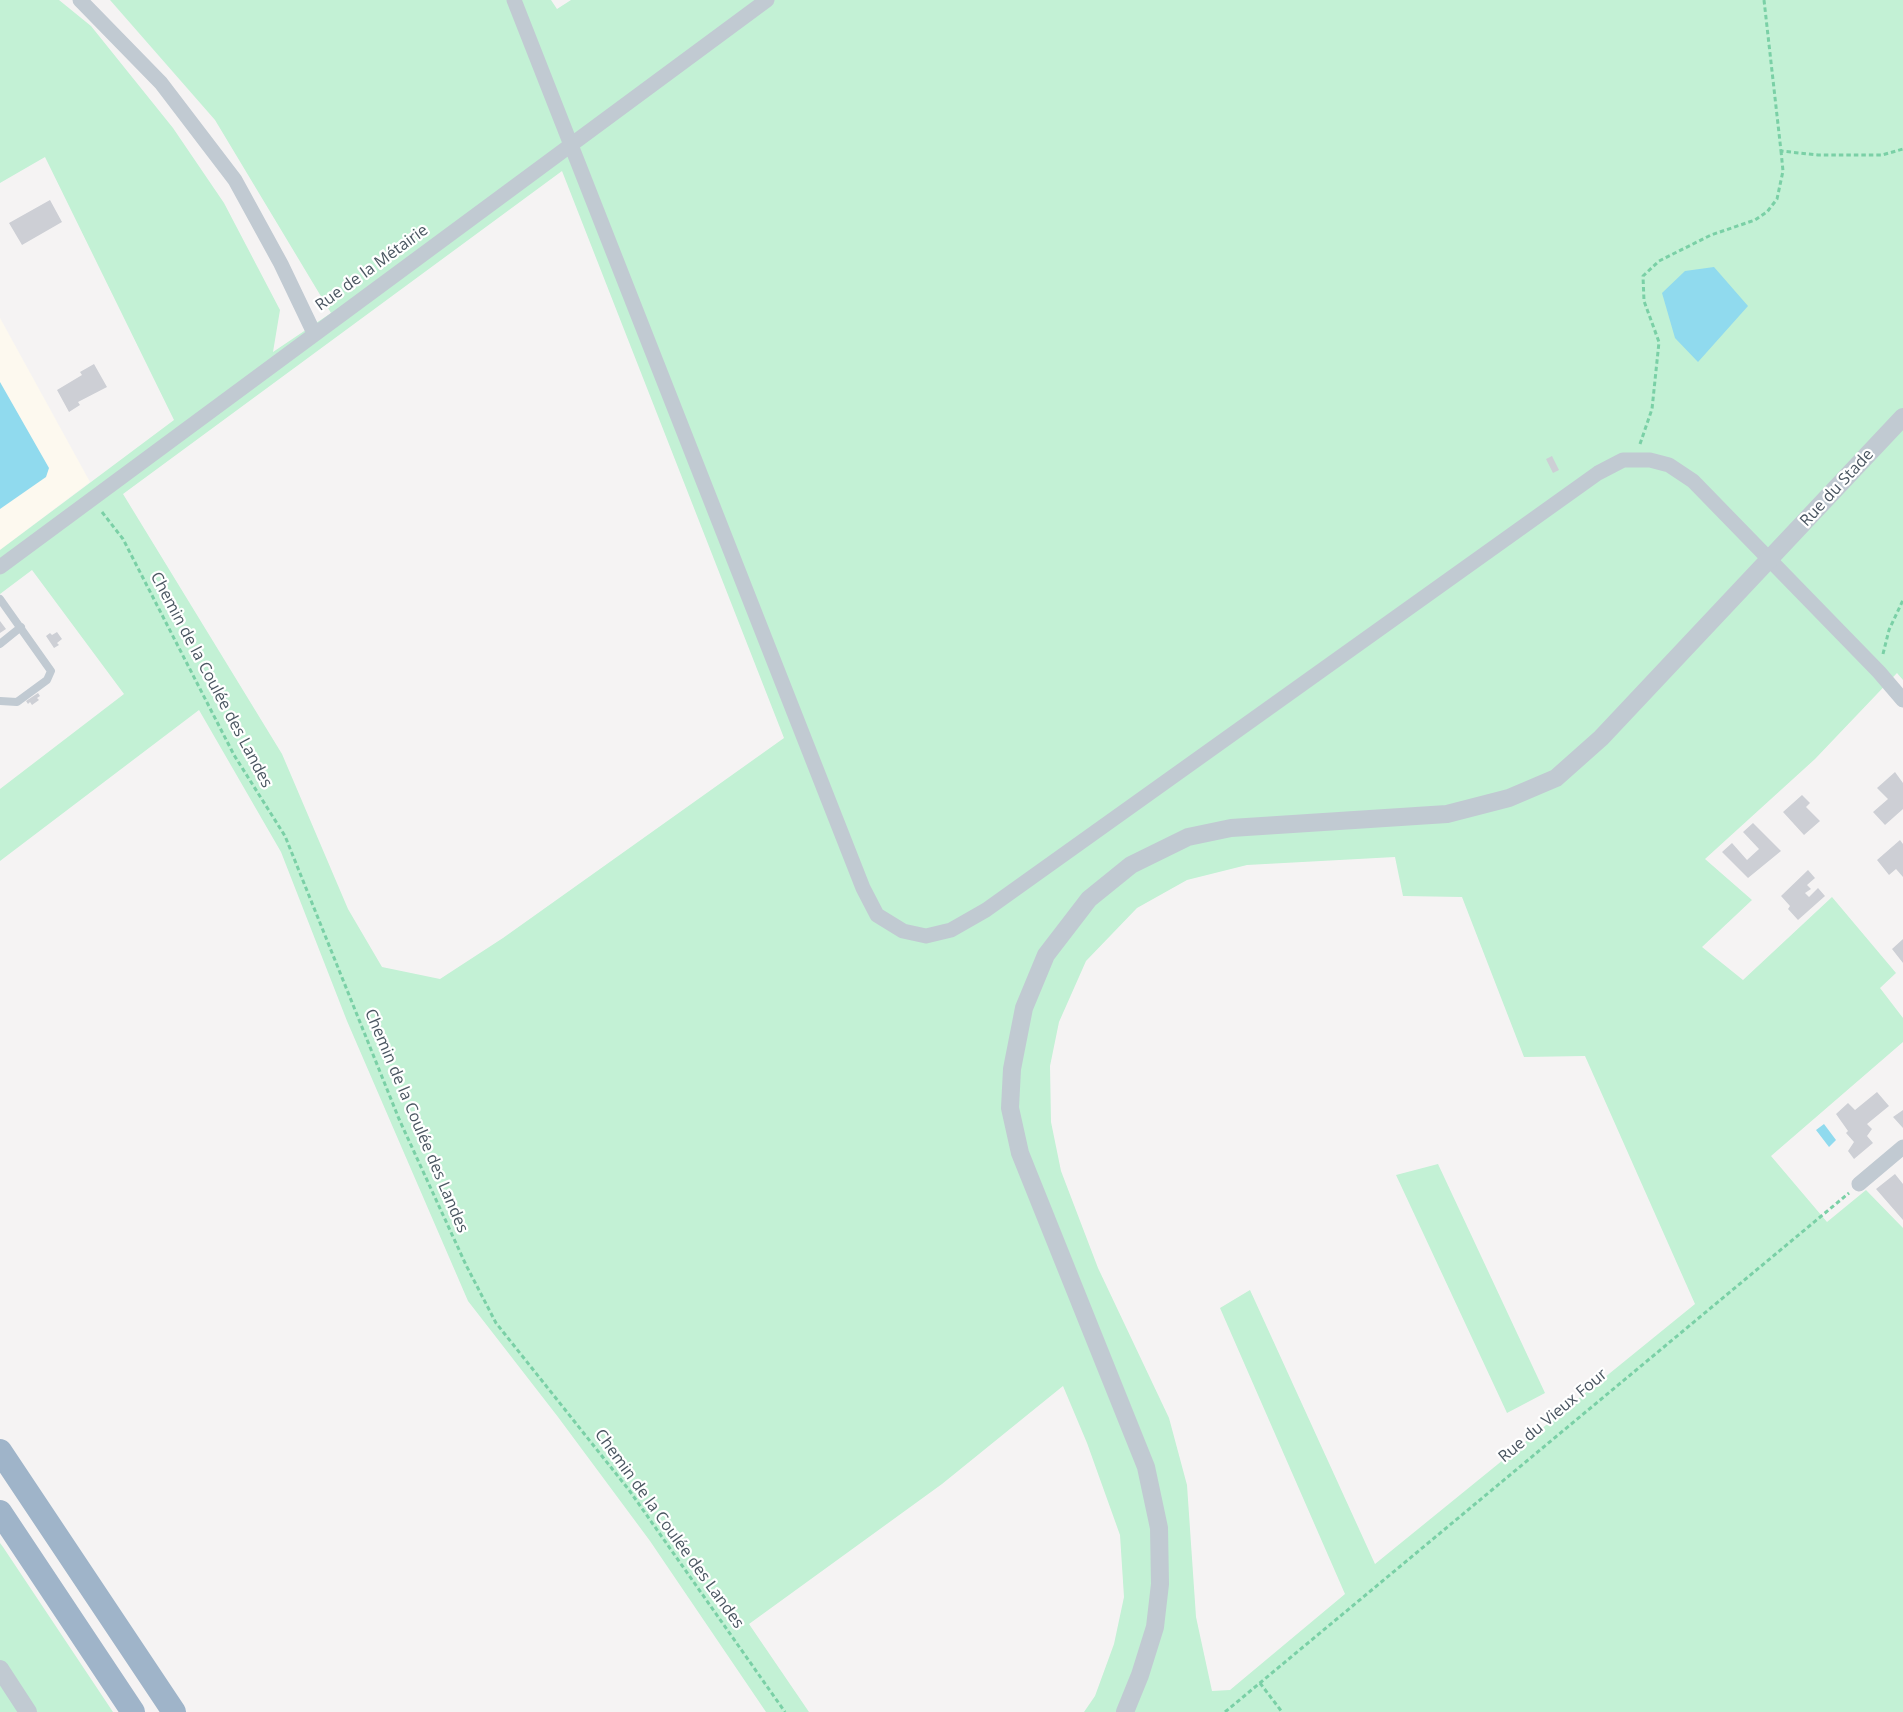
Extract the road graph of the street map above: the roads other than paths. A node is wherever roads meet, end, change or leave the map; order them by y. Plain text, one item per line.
1 (80, 0) edge
2 (514, 0) edge
3 (767, 0) edge
4 (572, 144) junction
5 (314, 333) junction
6 (1903, 417) edge
7 (1770, 559) junction
8 (0, 567) edge
9 (0, 599) edge
10 (21, 627) junction
11 (0, 644) edge
12 (1903, 700) edge
13 (0, 701) edge
14 (1903, 1147) edge
15 (1859, 1184) road end
16 (0, 1451) edge
17 (0, 1512) edge
18 (0, 1669) edge
19 (28, 1712) edge
20 (133, 1712) edge
21 (174, 1712) edge
22 (1125, 1712) edge

1 - 5 street
2 - 4 street
3 - 4 street, Rue de la Métairie
4 - 5 street, Rue de la Métairie
4 - 7 street
5 - 8 street, Rue de la Métairie
6 - 7 street, Rue du Stade
7 - 12 street
7 - 22 street, Rue du Stade
9 - 10 lane
10 - 11 lane
10 - 13 lane
14 - 15 street
16 - 21 highway
17 - 20 highway
18 - 19 street

